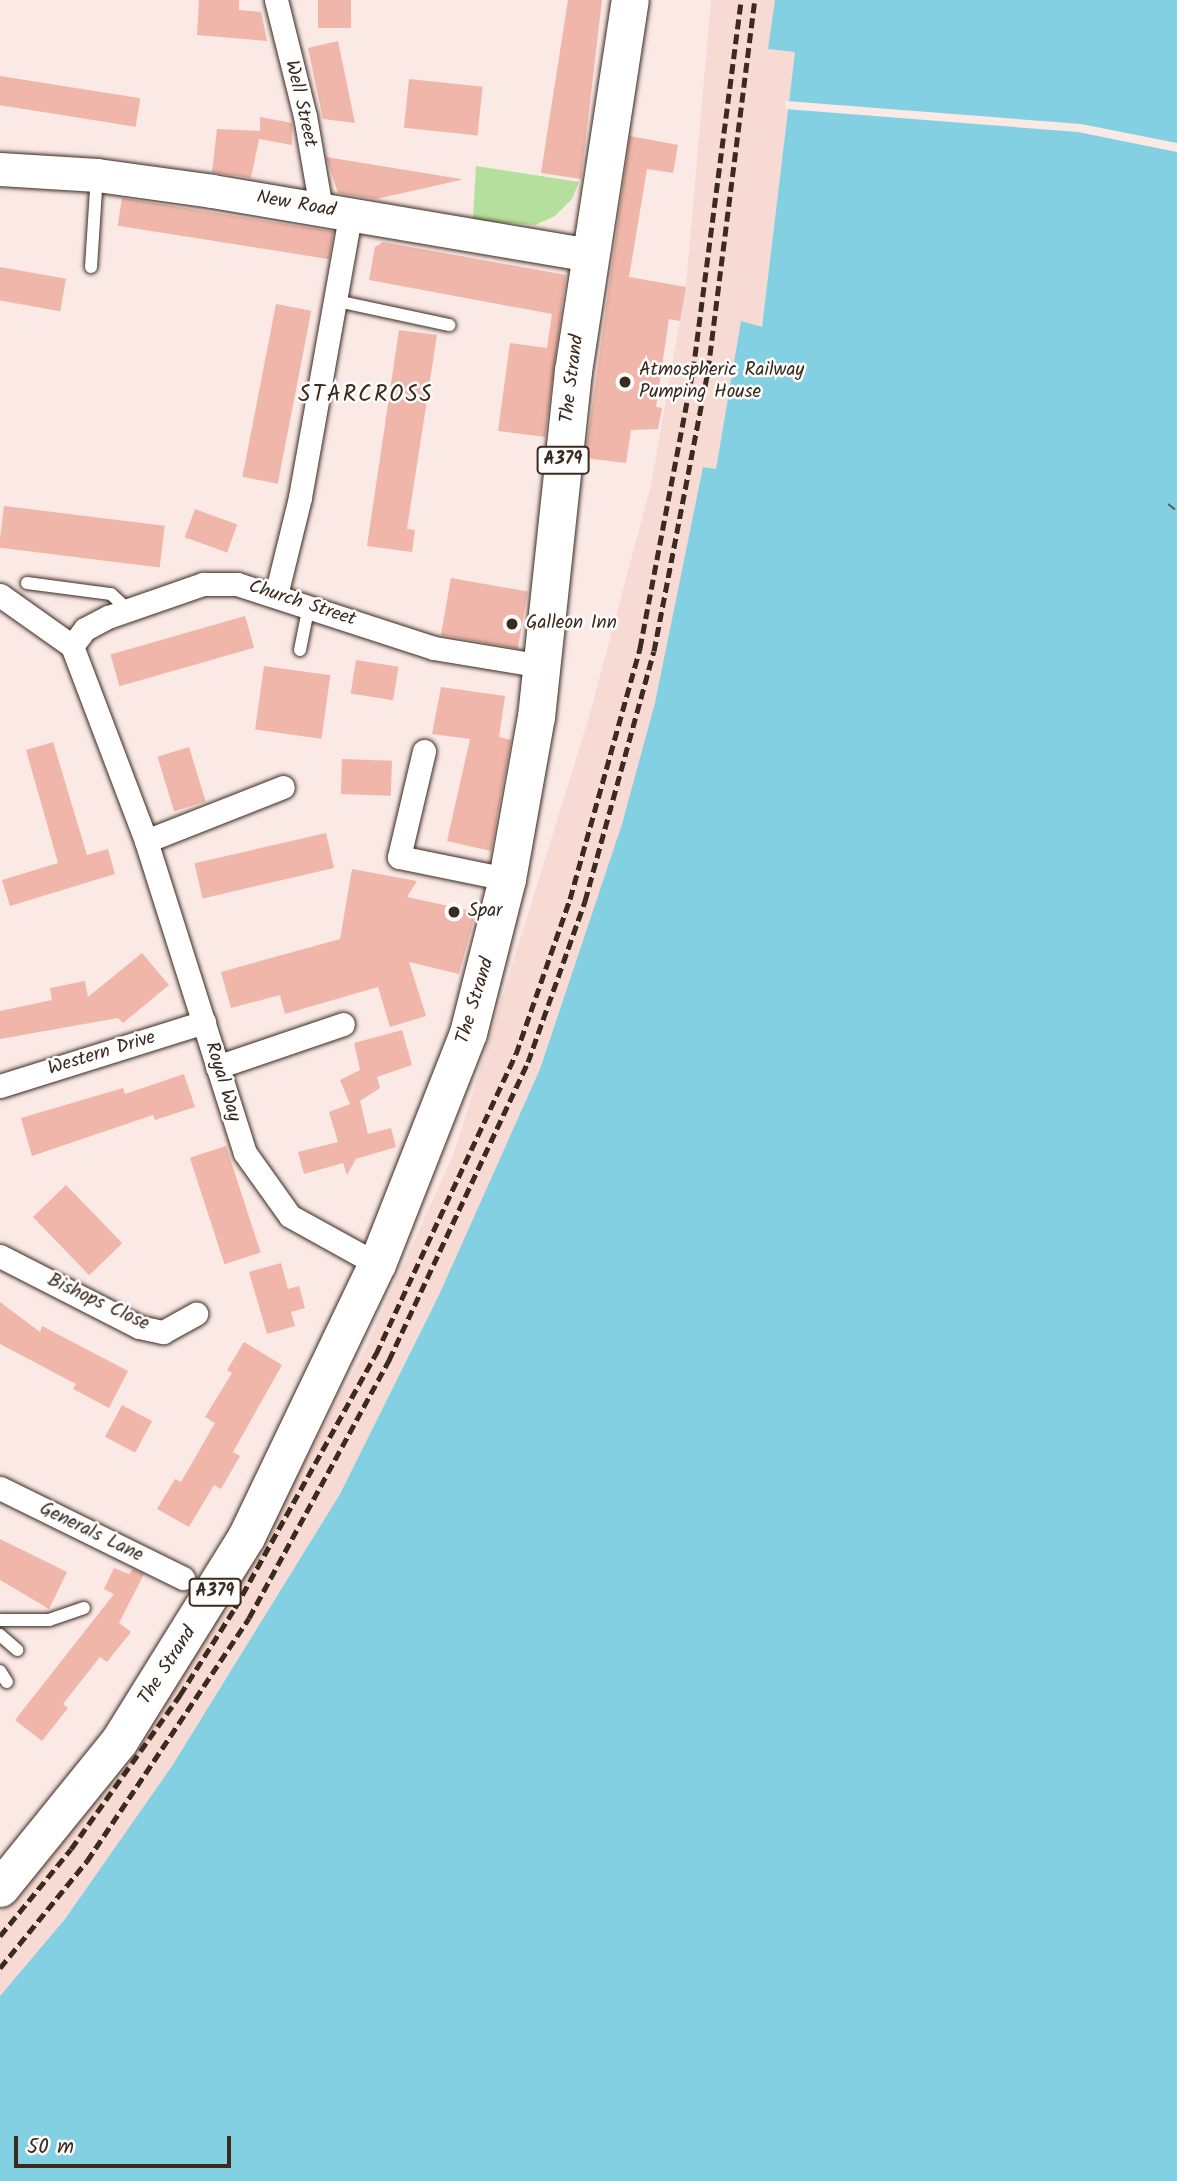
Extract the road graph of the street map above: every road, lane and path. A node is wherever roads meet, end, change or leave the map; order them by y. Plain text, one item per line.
1 (276, 0) edge
2 (630, 0) edge
3 (0, 169) edge
4 (97, 175) junction
5 (335, 212) junction
6 (589, 255) junction
7 (91, 267) dead end
8 (337, 301) junction
9 (449, 325) dead end
10 (27, 583) dead end
11 (0, 595) edge
12 (276, 595) junction
13 (309, 605) junction
14 (128, 610) junction
15 (72, 646) junction
16 (300, 650) dead end
17 (543, 666) junction
18 (424, 751) dead end
19 (282, 787) dead end
20 (146, 841) junction
21 (507, 878) junction
22 (204, 1022) junction
23 (343, 1024) dead end
24 (216, 1067) junction
25 (0, 1086) edge
26 (0, 1255) edge
27 (377, 1264) junction
28 (196, 1314) dead end
29 (0, 1488) edge
30 (183, 1578) dead end
31 (84, 1608) dead end
32 (0, 1620) edge
33 (0, 1635) edge
34 (17, 1650) dead end
35 (0, 1888) edge

1 - 5 street, Well Street
2 - 6 main road, The Strand / A379
3 - 4 street, New Road
4 - 5 street, New Road
4 - 7 lane
5 - 6 street, New Road
5 - 8 street, Well Street
6 - 17 main road, The Strand / A379
8 - 9 lane
8 - 12 street, Well Street
10 - 14 lane
11 - 15 street
12 - 13 street, Church Street
12 - 14 street, Church Street
13 - 16 lane
13 - 17 street, Church Street
14 - 15 street, Church Street
15 - 20 street, Royal Way
17 - 21 main road, The Strand / A379
18 - 21 street
19 - 20 street
20 - 22 street, Royal Way
21 - 27 main road, The Strand / A379
22 - 24 street, Royal Way
22 - 25 street, Western Drive
23 - 24 street
24 - 27 street, Royal Way
26 - 28 street, Bishops Close
27 - 35 main road, The Strand / A379
29 - 30 street, Generals Lane
31 - 32 lane
33 - 34 lane

